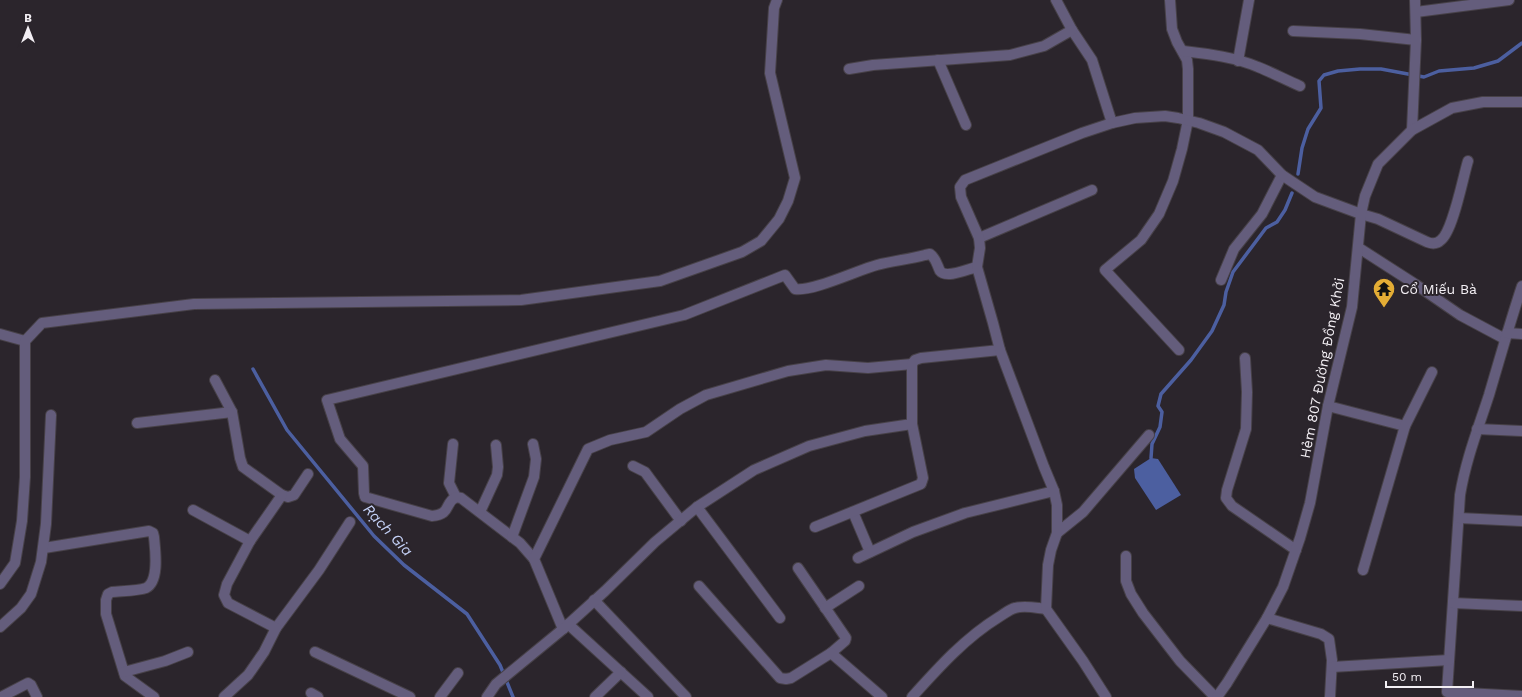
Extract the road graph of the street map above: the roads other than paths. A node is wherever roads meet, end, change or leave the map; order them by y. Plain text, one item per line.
1 (778, 0) edge
2 (1056, 0) edge
3 (1170, 0) edge
4 (1249, 0) edge
5 (1415, 0) edge
6 (1509, 0) edge
7 (1416, 12) junction
8 (1072, 30) junction
9 (1293, 31) dead end
10 (1416, 40) junction
11 (1183, 51) junction
12 (938, 60) junction
13 (1238, 61) junction
14 (849, 69) dead end
15 (1300, 86) dead end
16 (1522, 102) edge
17 (1188, 120) junction
18 (1112, 123) junction
19 (966, 125) dead end
20 (1412, 130) junction
21 (1468, 161) dead end
22 (1282, 175) junction
23 (1092, 190) dead end
24 (1361, 214) junction
25 (979, 238) junction
26 (1358, 248) junction
27 (977, 267) junction
28 (1221, 280) dead end
29 (1522, 286) edge
30 (0, 334) edge
31 (1522, 334) edge
32 (1506, 336) junction
33 (25, 341) junction
34 (1000, 350) junction
35 (1179, 350) dead end
36 (1245, 358) dead end
37 (912, 364) junction
38 (1432, 372) dead end
39 (215, 380) dead end
40 (1328, 406) junction
41 (232, 412) junction
42 (51, 415) dead end
43 (137, 423) dead end
44 (912, 424) junction
45 (1405, 426) junction
46 (1477, 429) junction
47 (1522, 431) edge
48 (1149, 435) dead end
49 (453, 444) dead end
50 (533, 444) dead end
51 (496, 445) dead end
52 (633, 466) dead end
53 (308, 474) dead end
54 (1054, 491) junction
55 (282, 495) junction
56 (456, 497) junction
57 (697, 507) junction
58 (194, 510) dead end
59 (480, 512) junction
60 (853, 512) junction
61 (1459, 518) junction
62 (681, 521) junction
63 (1522, 521) edge
64 (350, 522) dead end
65 (815, 527) dead end
66 (1057, 533) junction
67 (512, 537) junction
68 (250, 541) junction
69 (44, 548) junction
70 (1296, 550) junction
71 (870, 552) junction
72 (1126, 556) dead end
73 (858, 558) dead end
74 (534, 559) junction
75 (798, 568) dead end
76 (1363, 570) dead end
77 (0, 584) edge
78 (699, 586) dead end
79 (859, 586) dead end
80 (594, 600) junction
81 (1453, 603) junction
82 (1522, 606) edge
83 (825, 608) junction
84 (1046, 609) junction
85 (780, 618) dead end
86 (1267, 618) junction
87 (566, 626) junction
88 (0, 628) edge
89 (276, 628) junction
90 (188, 652) dead end
91 (316, 652) dead end
92 (831, 653) junction
93 (1449, 660) junction
94 (1332, 667) junction
95 (124, 672) junction
96 (621, 672) junction
97 (458, 673) dead end
98 (1, 697) edge
99 (36, 697) edge
100 (154, 697) edge
101 (224, 697) edge
102 (410, 697) edge
103 (440, 697) edge
104 (487, 697) edge
105 (595, 697) edge
106 (648, 697) edge
107 (686, 697) edge
108 (882, 697) edge
109 (912, 697) edge
110 (1106, 697) edge
111 (1216, 697) edge
112 (1330, 697) edge
113 (1519, 697) edge

1 - 33 street
2 - 8 street
3 - 11 street
4 - 13 street
5 - 7 street
6 - 7 street
7 - 10 street
8 - 12 street
8 - 18 street
9 - 10 street
10 - 20 street
11 - 13 street
11 - 17 street
12 - 14 street
12 - 19 street
13 - 15 street
16 - 20 street, Hẻm 807 Đường Đồng Khởi
17 - 18 street
17 - 22 street
17 - 35 street
18 - 25 street
20 - 24 street, Hẻm 807 Đường Đồng Khởi
21 - 24 street
22 - 24 street
22 - 28 street
23 - 25 street
24 - 26 street, Hẻm 807 Đường Đồng Khởi
25 - 27 street
26 - 32 street
26 - 40 street, Hẻm 807 Đường Đồng Khởi
27 - 34 street
27 - 56 street
29 - 32 street
30 - 33 street
31 - 32 street
32 - 46 street
33 - 77 street
34 - 37 street
34 - 54 street
36 - 70 street
37 - 44 street
37 - 74 street
38 - 45 street
39 - 41 street
40 - 45 street
40 - 70 street, Hẻm 807 Đường Đồng Khởi
41 - 43 street
41 - 55 street
42 - 69 street
44 - 57 street
44 - 60 street
45 - 76 street
46 - 47 street
46 - 61 street
48 - 66 street
49 - 56 street
50 - 67 street
51 - 59 street
52 - 62 street
53 - 55 street
54 - 66 street
54 - 71 street
55 - 68 street
56 - 59 street
57 - 62 street
57 - 85 street
58 - 68 street
59 - 67 street
60 - 65 street
60 - 71 street
61 - 63 street
61 - 81 street
62 - 80 street
64 - 89 street
66 - 84 street
67 - 74 street
68 - 89 street
69 - 88 street
69 - 95 street
70 - 86 street, Hẻm 807 Đường Đồng Khởi
71 - 73 street
72 - 111 street
74 - 87 street
75 - 83 street
78 - 92 street
79 - 83 street
80 - 87 street
80 - 107 street
81 - 82 street
81 - 93 street
83 - 92 street
84 - 109 street
84 - 110 street
86 - 94 street
86 - 111 street, Hẻm 807 Đường Đồng Khởi
87 - 96 street
87 - 104 street
89 - 101 street
90 - 95 street
91 - 102 street
92 - 108 street
93 - 94 street
93 - 113 street
94 - 112 street
95 - 100 street
96 - 105 street
96 - 106 street
97 - 103 street
98 - 99 street

